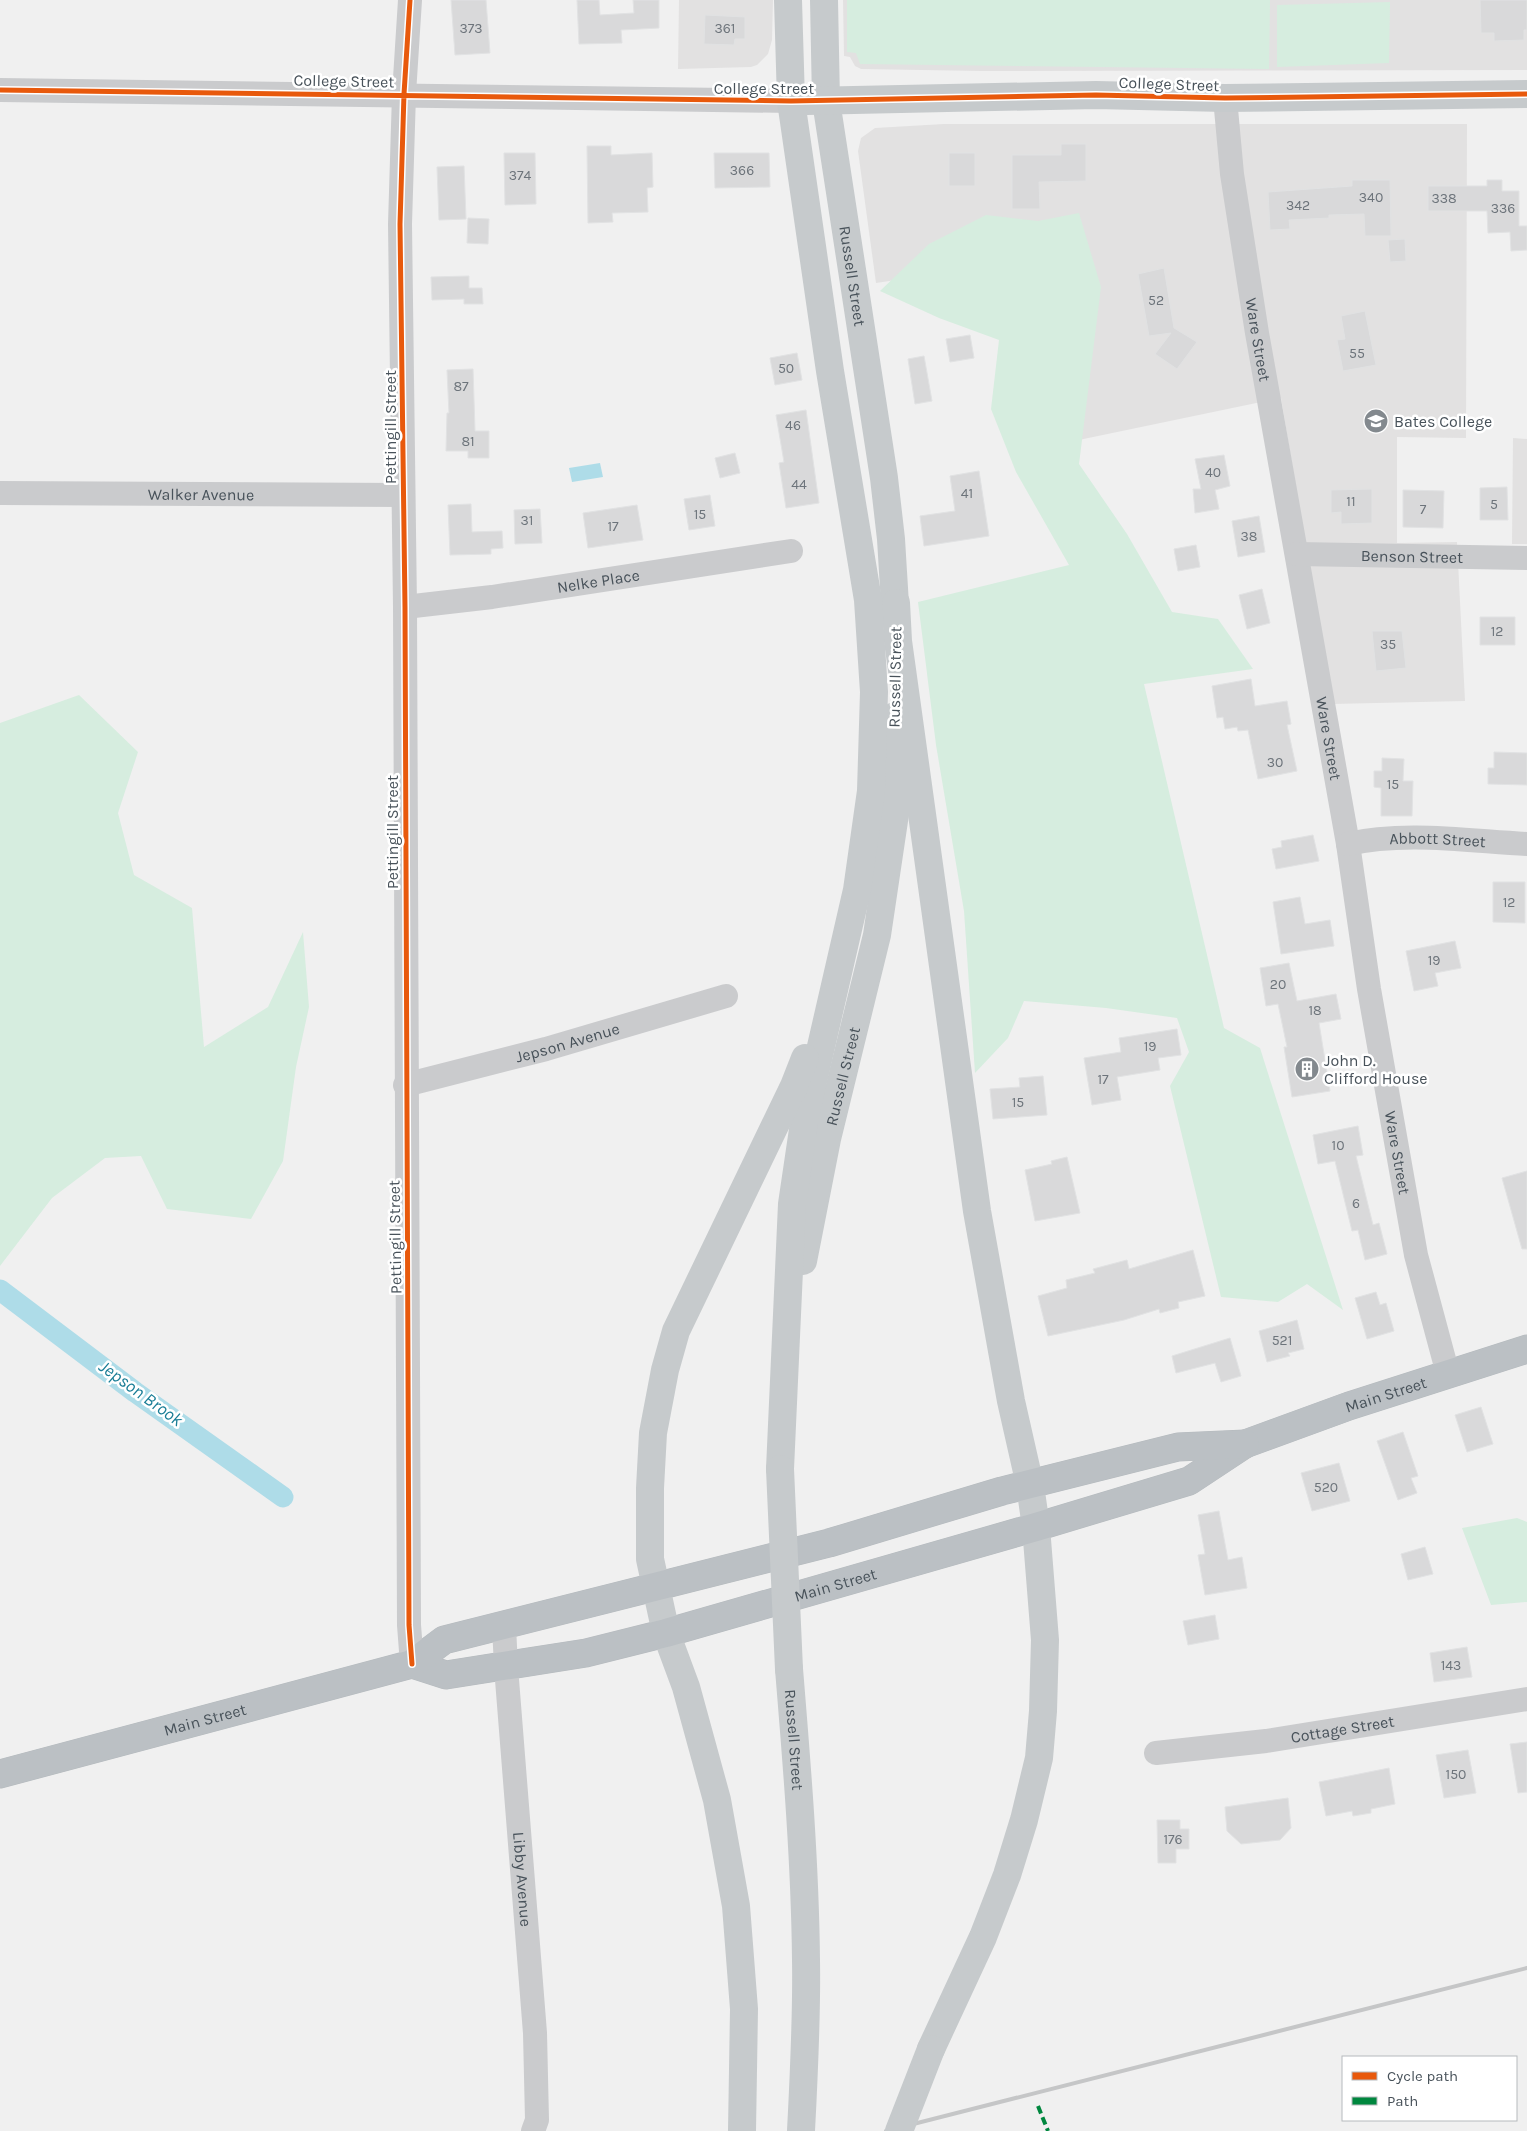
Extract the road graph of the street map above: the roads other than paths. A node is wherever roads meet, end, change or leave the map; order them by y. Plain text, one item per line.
1 (410, 0) edge
2 (788, 0) edge
3 (824, 0) edge
4 (0, 90) edge
5 (404, 94) junction
6 (1527, 94) edge
7 (1225, 98) junction
8 (791, 101) junction
9 (826, 101) junction
10 (0, 493) edge
11 (403, 495) junction
12 (791, 551) dead end
13 (1297, 554) junction
14 (1527, 558) edge
15 (896, 603) junction
16 (405, 607) junction
17 (1348, 844) junction
18 (1527, 844) edge
19 (841, 958) junction
20 (726, 996) dead end
21 (405, 1085) junction
22 (785, 1348) junction
23 (1527, 1349) edge
24 (1448, 1374) junction
25 (1245, 1444) junction
26 (1030, 1485) junction
27 (1036, 1527) junction
28 (656, 1588) junction
29 (504, 1626) junction
30 (666, 1633) junction
31 (412, 1664) junction
32 (506, 1667) junction
33 (1527, 1699) edge
34 (1156, 1753) dead end
35 (0, 1774) edge
36 (533, 2131) edge
37 (742, 2131) edge
38 (801, 2131) edge
39 (899, 2131) edge

1 - 5 street, Pettingill Street
2 - 8 main road, Russell Street
3 - 9 main road, Russell Street
4 - 5 street, College Street
5 - 8 street, College Street
5 - 11 street, Pettingill Street
6 - 7 main road, College Street
7 - 9 main road, College Street
7 - 13 street, Ware Street
8 - 9 main road, College Street
8 - 19 main road, Russell Street
9 - 15 main road, Russell Street
10 - 11 street, Walker Avenue
11 - 16 street, Pettingill Street
12 - 16 street, Nelke Place
13 - 14 street, Benson Street
13 - 17 street, Ware Street
15 - 22 main road, Russell Street
15 - 26 main road
16 - 21 street, Pettingill Street
17 - 18 street, Abbott Street
17 - 24 street, Ware Street
19 - 22 main road, Russell Street
19 - 28 main road
20 - 21 street, Jepson Avenue
21 - 31 street, Pettingill Street
22 - 38 main road, Russell Street, bridge
23 - 24 highway, Main Street
24 - 25 highway, Main Street
25 - 26 highway, Main Street
25 - 27 highway, Main Street
26 - 27 main road
26 - 28 highway, Main Street
27 - 30 highway, Main Street
27 - 39 main road, bridge
28 - 29 highway, Main Street
28 - 30 main road
29 - 31 highway, Main Street
29 - 32 street, Libby Avenue
30 - 32 highway, Main Street
30 - 37 main road
31 - 32 highway, Main Street
31 - 35 highway, Main Street
32 - 36 street, Libby Avenue
33 - 34 street, Cottage Street

